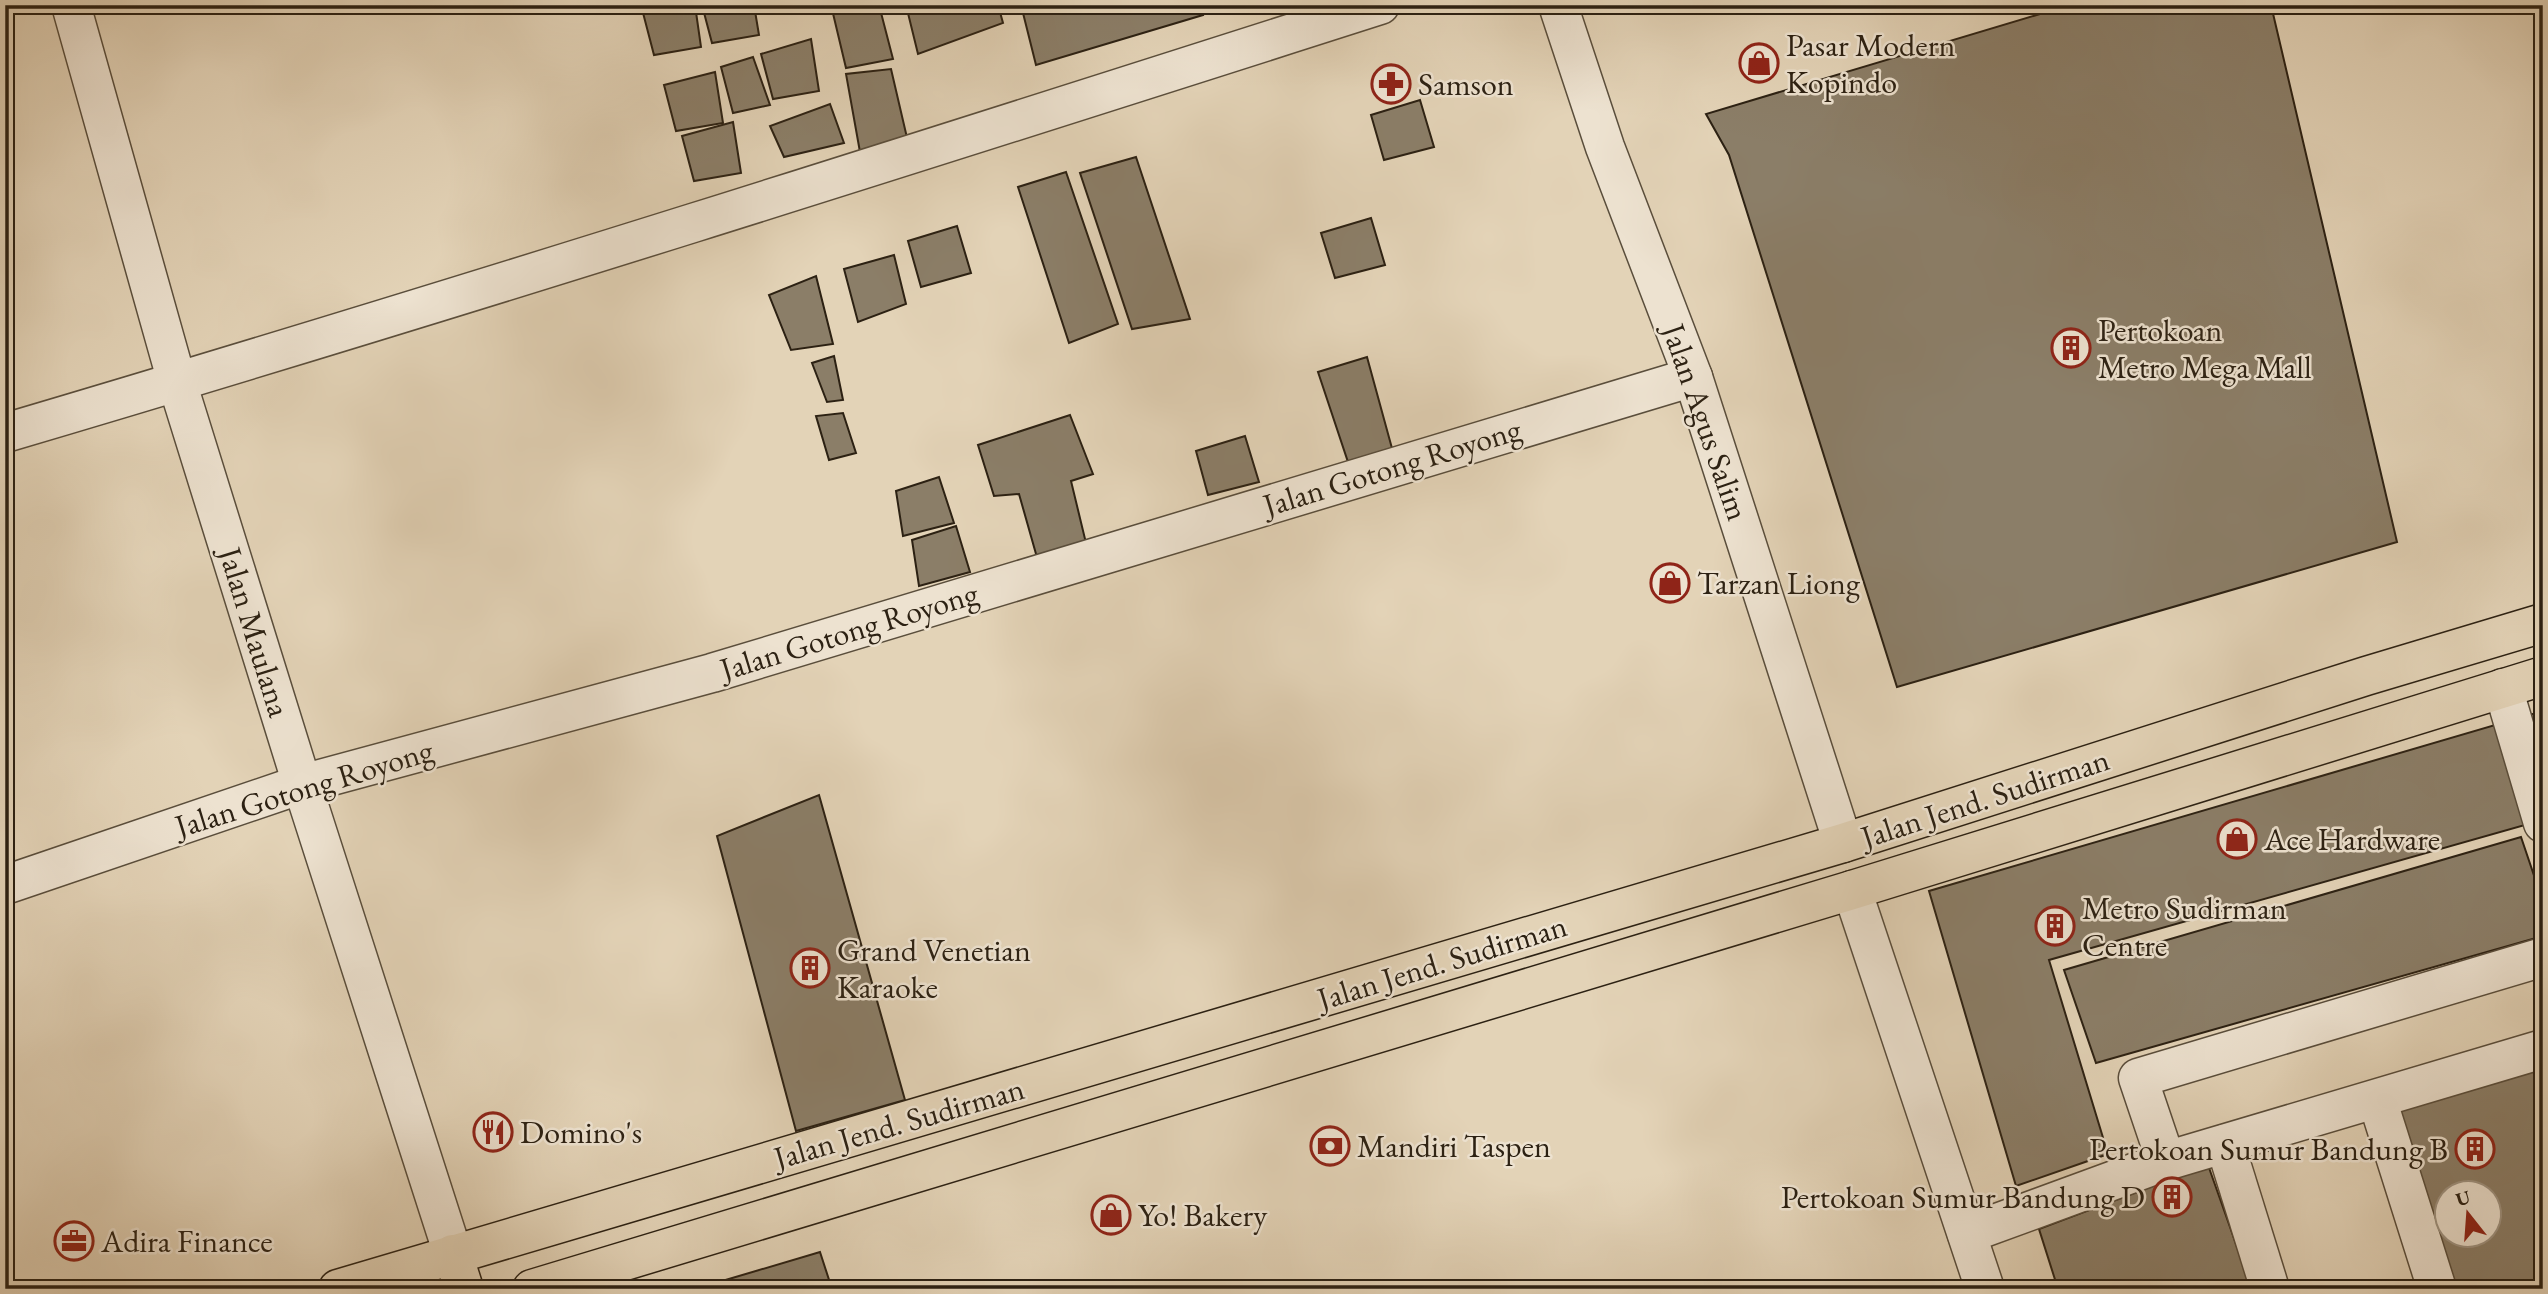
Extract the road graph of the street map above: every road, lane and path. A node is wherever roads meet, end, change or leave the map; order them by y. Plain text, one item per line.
1 (71, 5) edge
2 (1380, 5) edge
3 (1558, 5) edge
4 (1693, 377) junction
5 (177, 382) junction
6 (5, 433) edge
7 (2543, 623) edge
8 (2543, 676) edge
9 (2503, 688) junction
10 (302, 785) junction
11 (2543, 823) edge
12 (1843, 843) junction
13 (5, 885) edge
14 (1852, 890) junction
15 (2543, 957) edge
16 (2543, 1049) edge
17 (1046, 1080) junction
18 (2377, 1099) junction
19 (1062, 1129) junction
20 (2225, 1144) junction
21 (2166, 1161) junction
22 (1967, 1234) junction
23 (458, 1271) edge
24 (338, 1289) edge
25 (533, 1289) edge
26 (1985, 1289) edge
27 (2270, 1289) edge
28 (2437, 1289) edge

1 - 5 street, Jalan Maulana
2 - 5 street
3 - 4 street, Jalan Agus Salim
4 - 10 street, Jalan Gotong Royong
4 - 12 street, Jalan Agus Salim
5 - 6 street
5 - 10 street, Jalan Maulana
7 - 12 highway, Jalan Jend. Sudirman
8 - 9 highway, Jalan Jend. Sudirman
9 - 11 street
9 - 14 highway, Jalan Jend. Sudirman
10 - 13 street, Jalan Gotong Royong
10 - 23 street, Jalan Maulana
12 - 17 highway, Jalan Jend. Sudirman
14 - 19 highway, Jalan Jend. Sudirman
14 - 22 street
15 - 21 street
16 - 18 street
17 - 19 highway
17 - 23 highway, Jalan Jend. Sudirman
18 - 20 street
18 - 28 street
19 - 25 highway, Jalan Jend. Sudirman
20 - 21 street
20 - 27 street
21 - 22 street
22 - 26 street
23 - 24 highway, Jalan Jend. Sudirman

